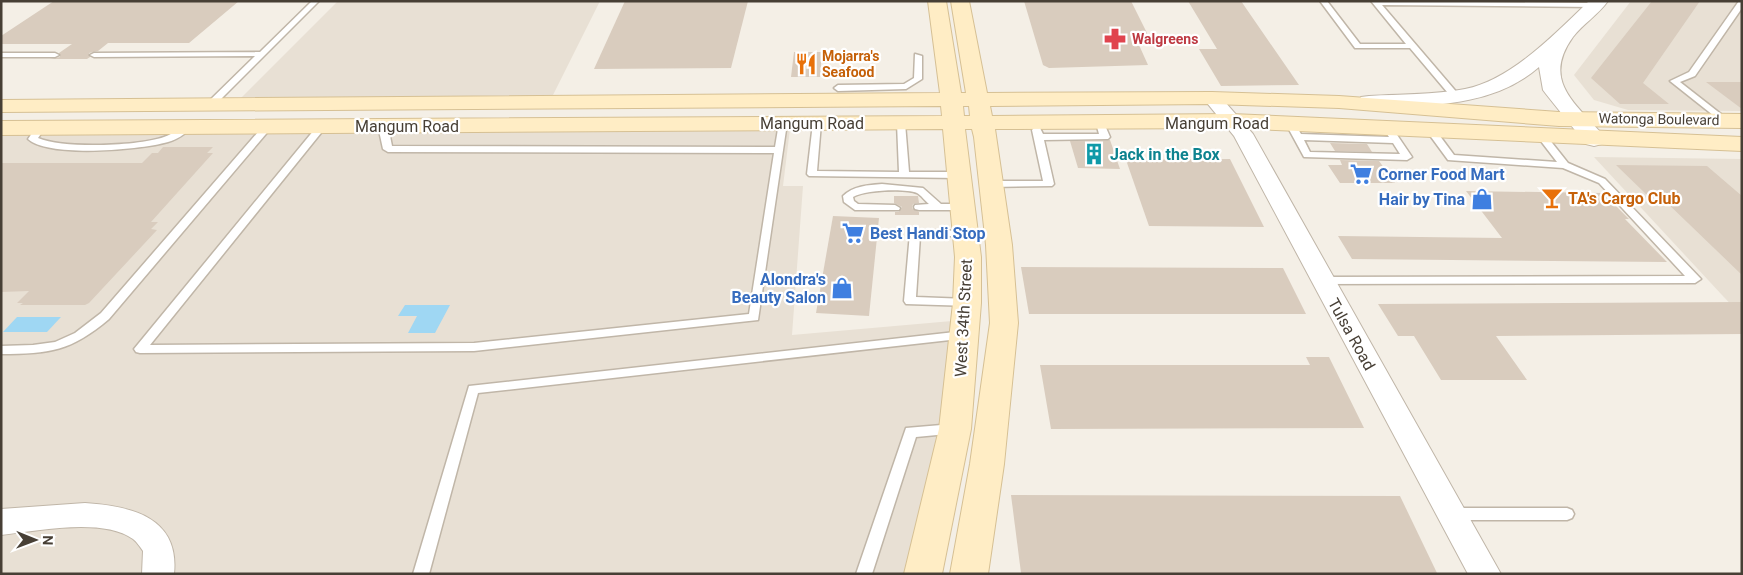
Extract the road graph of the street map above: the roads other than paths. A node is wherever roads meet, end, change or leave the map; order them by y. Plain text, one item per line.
1 (316, 1) edge
2 (937, 1) edge
3 (960, 1) edge
4 (1323, 1) edge
5 (1375, 2) edge
6 (1742, 2) edge
7 (1595, 3) edge
8 (1565, 35) junction
9 (1414, 46) junction
10 (262, 54) junction
11 (1, 55) edge
12 (55, 55) dead end
13 (94, 55) dead end
14 (918, 56) dead end
15 (838, 88) dead end
16 (1456, 97) junction
17 (1212, 98) junction
18 (979, 101) junction
19 (670, 102) junction
20 (1339, 102) junction
21 (210, 104) junction
22 (1, 106) edge
23 (952, 112) junction
24 (1576, 118) junction
25 (1733, 120) edge
26 (1232, 121) junction
27 (783, 123) junction
28 (817, 123) junction
29 (901, 123) junction
30 (983, 123) junction
31 (662, 125) junction
32 (188, 126) junction
33 (268, 126) junction
34 (322, 126) junction
35 (383, 126) junction
36 (1, 128) edge
37 (1037, 130) junction
38 (1294, 130) junction
39 (1431, 130) junction
40 (1392, 134) junction
41 (1542, 136) junction
42 (1594, 139) junction
43 (1742, 144) edge
44 (779, 150) junction
45 (1565, 166) junction
46 (904, 175) junction
47 (959, 175) junction
48 (990, 184) junction
49 (894, 208) dead end
50 (919, 208) dead end
51 (955, 215) junction
52 (1322, 281) junction
53 (966, 320) junction
54 (1004, 323) junction
55 (1, 350) edge
56 (955, 429) junction
57 (1453, 514) junction
58 (1567, 514) dead end
59 (1, 522) edge
60 (158, 574) edge
61 (421, 574) edge
62 (864, 574) edge
63 (923, 574) edge
64 (969, 574) edge
65 (1485, 574) edge

1 - 10 lane
2 - 23 main road, West 34th Street
3 - 18 main road, West 34th Street
4 - 9 lane
5 - 7 lane
5 - 9 lane
6 - 25 lane
7 - 8 street, Mangum Road
8 - 16 street, Mangum Road
8 - 24 street, Mangum Road
9 - 16 lane
10 - 13 lane
10 - 21 lane
11 - 12 lane
14 - 15 lane
16 - 20 street, Mangum Road
17 - 18 main road, Mangum Road
17 - 20 main road, Mangum Road
17 - 26 street, Tulsa Road
18 - 23 main road, Mangum Road
18 - 30 main road, West 34th Street
19 - 21 main road, Mangum Road
19 - 23 main road, Mangum Road
19 - 31 main road
20 - 24 main road, Mangum Road
21 - 22 main road, Mangum Road
21 - 32 main road
23 - 29 main road, Mangum Road
23 - 30 main road, Mangum Road
23 - 47 main road, West 34th Street
24 - 25 main road, Watonga Boulevard
24 - 42 street, Mangum Road
26 - 37 main road, Mangum Road
26 - 38 main road, Mangum Road
26 - 52 street, Tulsa Road
27 - 28 main road, Mangum Road
27 - 31 main road, Mangum Road
27 - 44 lane
28 - 29 main road, Mangum Road
28 - 46 lane
29 - 46 lane
30 - 37 main road, Mangum Road
30 - 48 main road, West 34th Street
31 - 35 main road, Mangum Road
32 - 33 main road, Mangum Road
32 - 36 main road, Mangum Road
33 - 34 main road, Mangum Road
33 - 55 lane
34 - 35 main road, Mangum Road
34 - 44 lane
35 - 44 lane
37 - 48 lane
38 - 40 main road, Mangum Road
38 - 40 lane
38 - 40 lane
39 - 40 main road, Mangum Road
39 - 41 main road, Mangum Road
39 - 45 lane
41 - 42 main road, Mangum Road
41 - 45 lane
42 - 43 main road, Watonga Boulevard
45 - 52 lane
46 - 47 lane
47 - 51 main road, West 34th Street
48 - 54 main road, West 34th Street
49 - 51 lane
50 - 51 lane
51 - 53 main road, West 34th Street
51 - 53 lane
52 - 57 street, Tulsa Road
53 - 54 main road
53 - 56 main road, West 34th Street
53 - 61 lane
54 - 64 main road, West 34th Street
56 - 62 lane
56 - 63 main road, West 34th Street
57 - 58 lane
57 - 65 street, Tulsa Road
59 - 60 street

